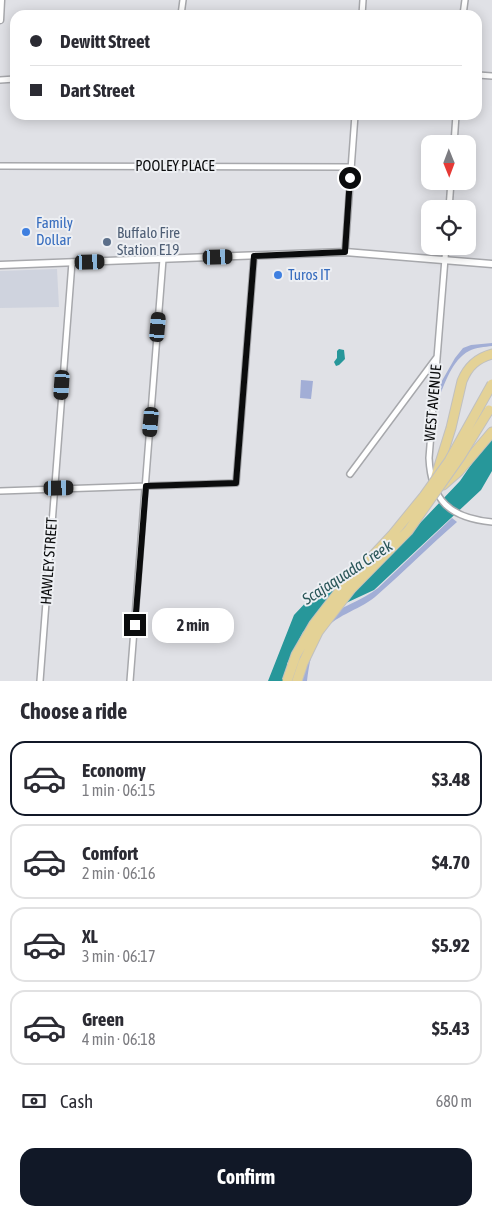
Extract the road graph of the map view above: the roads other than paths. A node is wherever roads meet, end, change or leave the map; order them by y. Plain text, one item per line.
1 (1, 0) edge
2 (0, 20) edge
3 (354, 120) edge
4 (456, 120) edge
5 (455, 135) edge
6 (0, 166) edge
7 (350, 167) junction
8 (345, 252) junction
9 (445, 255) edge
10 (254, 256) junction
11 (163, 259) junction
12 (444, 260) junction
13 (72, 262) junction
14 (492, 264) edge
15 (0, 265) edge
16 (492, 354) edge
17 (437, 356) junction
18 (492, 384) edge
19 (492, 406) edge
20 (492, 432) edge
21 (350, 474) dead end
22 (146, 486) junction
23 (436, 486) junction
24 (55, 488) junction
25 (0, 491) edge
26 (492, 522) edge
27 (40, 681) edge
28 (130, 681) edge
29 (287, 681) edge
30 (297, 681) edge

1 - 2 street
3 - 7 street
4 - 5 street
6 - 7 street, POOLEY PLACE
7 - 8 street
8 - 10 street
8 - 12 street
9 - 12 street, WEST AVENUE
10 - 11 street
10 - 22 street
11 - 13 street
11 - 22 street
12 - 14 street
12 - 17 street, WEST AVENUE
13 - 15 street
13 - 24 street, HAWLEY STREET
16 - 23 highway, bridge
17 - 21 street
17 - 26 street, WEST AVENUE
18 - 23 highway, bridge
19 - 23 highway, bridge
20 - 23 highway
22 - 24 street
22 - 28 street
23 - 29 highway, bridge
23 - 30 highway, bridge
24 - 25 street
24 - 27 street, HAWLEY STREET

